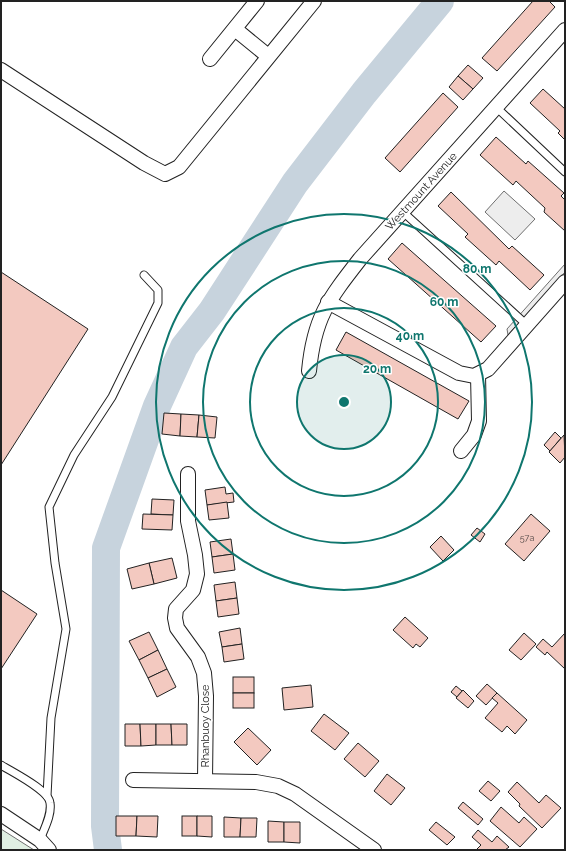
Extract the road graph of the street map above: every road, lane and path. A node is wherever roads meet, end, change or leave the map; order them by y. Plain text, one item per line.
1 (257, 1) edge
2 (314, 1) edge
3 (235, 29) junction
4 (565, 30) edge
5 (268, 56) junction
6 (210, 59) dead end
7 (1, 70) edge
8 (496, 107) junction
9 (565, 172) edge
10 (402, 212) junction
11 (144, 275) dead end
12 (565, 282) edge
13 (328, 302) junction
14 (527, 325) junction
15 (310, 371) dead end
16 (478, 375) junction
17 (461, 451) dead end
18 (188, 474) dead end
19 (1, 766) edge
20 (133, 780) dead end
21 (205, 780) junction
22 (47, 796) junction
23 (1, 814) edge
24 (45, 845) edge
25 (370, 849) edge

1 - 3 street
2 - 5 street
3 - 5 street
3 - 6 street
4 - 8 street, Westmount Avenue
5 - 7 street
8 - 9 lane
8 - 10 street, Westmount Avenue
10 - 13 street, Westmount Avenue
10 - 14 lane
11 - 22 lane
12 - 14 street
13 - 15 street, Westmount Avenue
13 - 16 street
14 - 16 street
16 - 17 street
18 - 21 street, Rhanbuoy Close
19 - 22 lane
20 - 21 street, Rhanbuoy Close
21 - 25 street, Rhanbuoy Close
22 - 24 lane
23 - 24 street

